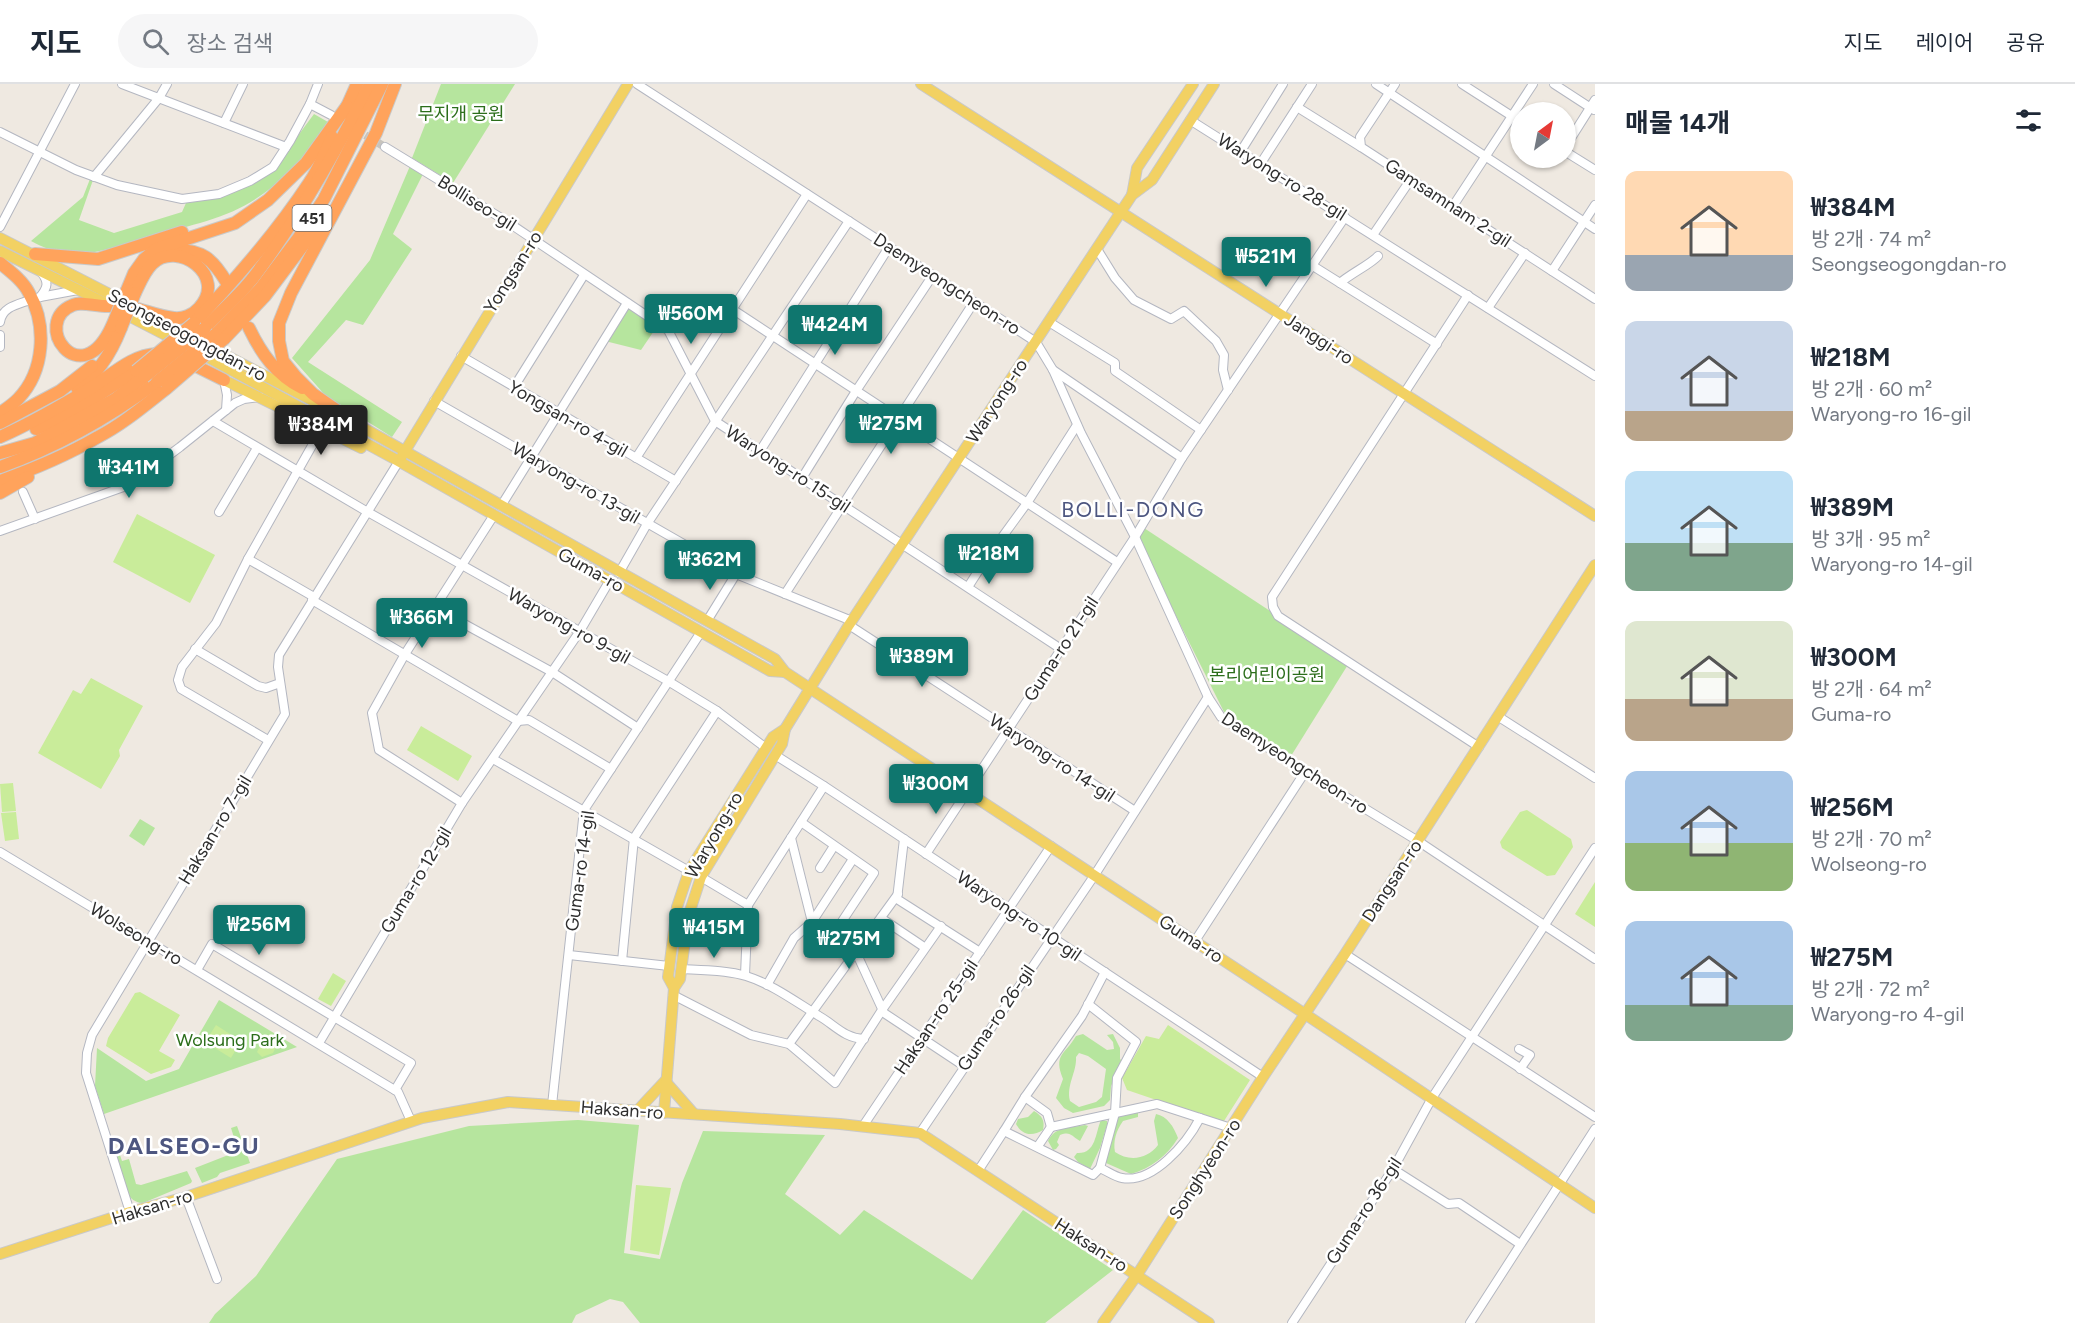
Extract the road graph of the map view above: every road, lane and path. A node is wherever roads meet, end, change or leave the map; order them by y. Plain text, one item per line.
1 (75, 84) edge
2 (122, 84) edge
3 (167, 84) edge
4 (243, 84) edge
5 (318, 84) edge
6 (357, 84) edge
7 (370, 84) edge
8 (382, 84) edge
9 (395, 84) edge
10 (628, 84) edge
11 (637, 84) edge
12 (921, 84) edge
13 (1193, 84) edge
14 (1214, 84) edge
15 (1283, 84) edge
16 (1312, 84) edge
17 (1376, 84) edge
18 (1395, 84) edge
19 (1462, 84) edge
20 (1533, 84) edge
21 (1554, 84) edge
22 (1389, 93) junction
23 (159, 98) junction
24 (1522, 102) edge
25 (310, 104) junction
26 (347, 106) junction
27 (1593, 106) edge
28 (1297, 107) junction
29 (331, 116) dead end
30 (1510, 116) edge
31 (1191, 120) junction
32 (1510, 120) edge
33 (224, 123) junction
34 (1576, 131) edge
35 (0, 132) edge
36 (286, 147) junction
37 (385, 147) tunnel mouth
38 (1361, 147) junction
39 (1241, 151) junction
40 (40, 152) junction
41 (1487, 156) junction
42 (1576, 158) edge
43 (361, 162) junction
44 (1261, 164) junction
45 (1595, 170) edge
46 (94, 177) junction
47 (1411, 179) junction
48 (807, 194) junction
49 (1132, 195) junction
50 (1595, 205) edge
51 (1453, 206) junction
52 (255, 210) junction
53 (1120, 213) junction
54 (1345, 217) junction
55 (849, 221) junction
56 (1585, 221) junction
57 (0, 227) edge
58 (1595, 229) edge
59 (1373, 235) junction
60 (0, 237) edge
61 (533, 240) junction
62 (889, 247) junction
63 (1097, 249) junction
64 (0, 250) edge
65 (35, 254) junction
66 (1525, 254) junction
67 (1378, 256) dead end
68 (0, 263) edge
69 (1312, 266) junction
70 (39, 270) junction
71 (1552, 271) junction
72 (584, 275) junction
73 (933, 275) junction
74 (227, 282) dead end
75 (1340, 283) junction
76 (78, 290) junction
77 (131, 291) junction
78 (1468, 295) junction
79 (1595, 299) edge
80 (27, 301) dead end
81 (974, 302) junction
82 (627, 303) junction
83 (110, 306) junction
84 (1488, 308) junction
85 (138, 309) junction
86 (732, 309) junction
87 (1281, 314) junction
88 (0, 322) edge
89 (1049, 322) junction
90 (117, 327) junction
91 (249, 328) dead end
92 (210, 331) junction
93 (0, 335) edge
94 (773, 335) junction
95 (1036, 342) junction
96 (1437, 344) junction
97 (0, 347) edge
98 (461, 356) junction
99 (815, 363) junction
100 (1053, 370) junction
101 (690, 373) junction
102 (140, 374) junction
103 (1595, 376) edge
104 (224, 380) junction
105 (162, 385) junction
106 (514, 387) junction
107 (1228, 390) junction
108 (856, 391) junction
109 (314, 394) junction
110 (1405, 394) junction
111 (261, 397) junction
112 (434, 401) junction
113 (226, 410) junction
114 (0, 413) edge
115 (558, 413) junction
116 (899, 418) junction
117 (213, 421) junction
118 (352, 421) junction
119 (715, 422) junction
120 (0, 423) edge
121 (1077, 425) junction
122 (322, 428) junction
123 (0, 430) edge
124 (1201, 430) junction
125 (0, 437) edge
126 (98, 437) junction
127 (0, 444) edge
128 (257, 448) junction
129 (405, 451) junction
130 (760, 451) junction
131 (0, 453) edge
132 (530, 457) junction
133 (636, 458) junction
134 (959, 458) junction
135 (1182, 458) junction
136 (396, 460) junction
137 (0, 467) edge
138 (298, 471) junction
139 (802, 478) junction
140 (676, 481) junction
141 (0, 482) edge
142 (23, 492) dead end
143 (0, 493) edge
144 (1028, 503) junction
145 (843, 505) junction
146 (366, 511) junction
147 (497, 511) junction
148 (219, 512) dead end
149 (1595, 516) edge
150 (34, 519) junction
151 (647, 524) junction
152 (0, 531) edge
153 (1135, 537) junction
154 (903, 544) junction
155 (248, 559) junction
156 (1117, 562) junction
157 (1595, 564) edge
158 (462, 566) junction
159 (619, 573) junction
160 (736, 574) junction
161 (610, 580) junction
162 (968, 587) junction
163 (785, 594) junction
164 (313, 599) junction
165 (435, 608) junction
166 (707, 621) junction
167 (850, 623) junction
168 (580, 631) junction
169 (701, 632) junction
170 (195, 649) junction
171 (1061, 649) junction
172 (405, 654) junction
173 (552, 672) junction
174 (785, 672) junction
175 (668, 681) junction
176 (280, 683) junction
177 (811, 688) junction
178 (1208, 697) junction
179 (717, 711) junction
180 (1498, 717) junction
181 (518, 721) junction
182 (638, 728) junction
183 (785, 729) junction
184 (1008, 730) junction
185 (268, 741) junction
186 (1479, 747) junction
187 (766, 748) junction
188 (775, 756) junction
189 (493, 759) junction
190 (611, 769) junction
191 (1305, 772) junction
192 (1595, 778) edge
193 (824, 786) junction
194 (968, 791) junction
195 (462, 803) junction
196 (585, 810) junction
197 (1135, 812) junction
198 (801, 822) junction
199 (791, 837) junction
200 (634, 838) junction
201 (904, 839) junction
202 (1418, 842) junction
203 (834, 846) junction
204 (1051, 846) junction
205 (1595, 848) edge
206 (0, 852) edge
207 (926, 854) junction
208 (854, 859) junction
209 (820, 868) dead end
210 (689, 871) junction
211 (1094, 876) junction
212 (701, 877) junction
213 (898, 894) junction
214 (748, 906) junction
215 (1009, 909) junction
216 (881, 918) junction
217 (812, 922) junction
218 (1544, 925) junction
219 (940, 926) junction
220 (833, 935) junction
221 (1051, 937) junction
222 (148, 940) junction
223 (1195, 941) junction
224 (924, 947) junction
225 (855, 950) junction
226 (980, 952) junction
227 (1345, 954) junction
228 (568, 955) junction
229 (1595, 959) edge
230 (622, 961) junction
231 (669, 966) junction
232 (681, 969) junction
233 (197, 970) junction
234 (1105, 972) junction
235 (745, 975) junction
236 (767, 986) junction
237 (673, 991) junction
238 (1088, 1004) junction
239 (882, 1010) junction
240 (811, 1012) junction
241 (1305, 1014) junction
242 (336, 1017) junction
243 (923, 1038) junction
244 (1471, 1038) junction
245 (864, 1039) junction
246 (319, 1042) junction
247 (789, 1044) junction
248 (1520, 1049) dead end
249 (964, 1066) junction
250 (1520, 1069) junction
251 (1263, 1077) junction
252 (665, 1081) junction
253 (395, 1090) junction
254 (1025, 1097) junction
255 (1432, 1098) junction
256 (552, 1105) junction
257 (637, 1111) junction
258 (664, 1113) junction
259 (1114, 1113) junction
260 (694, 1114) junction
261 (1595, 1117) edge
262 (1200, 1118) junction
263 (411, 1122) junction
264 (863, 1126) junction
265 (1051, 1127) junction
266 (1231, 1128) junction
267 (1595, 1129) edge
268 (1004, 1131) junction
269 (920, 1133) junction
270 (1038, 1146) junction
271 (1100, 1168) junction
272 (1393, 1169) junction
273 (978, 1171) junction
274 (1560, 1185) junction
275 (186, 1197) junction
276 (1595, 1208) edge
277 (130, 1212) junction
278 (1520, 1244) junction
279 (0, 1254) edge
280 (1137, 1275) junction
281 (217, 1279) dead end
282 (1105, 1322) edge
283 (1209, 1323) edge
284 (1292, 1323) edge
285 (1470, 1323) edge

1 - 40 street
2 - 23 street
3 - 23 street
4 - 33 street
5 - 25 street
6 - 26 highway
7 - 92 highway, 451
8 - 92 highway, 451
9 - 43 highway
10 - 61 main road, Yongsan-ro
11 - 48 street, Daemyeongcheon-ro
12 - 53 main road, Janggi-ro
13 - 49 main road, Waryong-ro
14 - 31 main road, Waryong-ro
15 - 39 street
16 - 28 street
17 - 22 street
18 - 22 street
19 - 30 street
20 - 24 street
21 - 27 street
22 - 38 street
22 - 41 street
23 - 33 street
23 - 46 street
25 - 29 street
25 - 36 street
26 - 52 highway
26 - 92 highway
27 - 34 street
28 - 38 street, Gamsamnam 2-gil
28 - 44 street
31 - 39 street, Waryong-ro 28-gil
31 - 49 main road, Waryong-ro
32 - 41 street
33 - 36 street
35 - 40 street
36 - 46 street
37 - 61 street, Bolliseo-gil
38 - 47 street, Gamsamnam 2-gil
39 - 44 street, Waryong-ro 28-gil
40 - 46 street
40 - 57 street
41 - 51 street
41 - 56 street
42 - 45 street
43 - 92 highway
43 - 109 highway
44 - 54 street, Waryong-ro 28-gil
47 - 51 street, Gamsamnam 2-gil
47 - 59 street
48 - 55 street, Daemyeongcheon-ro
48 - 86 street
49 - 53 main road, Waryong-ro
50 - 56 street
51 - 66 street, Gamsamnam 2-gil
52 - 65 highway
52 - 77 highway
53 - 63 main road, Waryong-ro
53 - 87 main road, Janggi-ro
54 - 59 street, Waryong-ro 28-gil
54 - 69 street, Guma-ro 21-gil
55 - 62 street, Daemyeongcheon-ro
55 - 94 street
56 - 58 street
56 - 71 street
59 - 78 street, Waryong-ro 28-gil
60 - 65 main road, Seongseogongdan-ro
61 - 72 street, Waryong-ro 15-gil
61 - 98 main road, Yongsan-ro
62 - 73 street, Daemyeongcheon-ro
62 - 99 street
63 - 89 main road, Waryong-ro
63 - 107 street
64 - 70 main road, Seongseogongdan-ro
65 - 85 main road, Seongseogongdan-ro
66 - 71 street, Gamsamnam 2-gil
66 - 84 street
67 - 75 street
68 - 114 highway
69 - 75 street
69 - 87 street, Guma-ro 21-gil
70 - 76 main road, Seongseogongdan-ro
70 - 76 street
71 - 79 street, Gamsamnam 2-gil
72 - 82 street, Waryong-ro 15-gil
72 - 106 street
73 - 81 street, Daemyeongcheon-ro
73 - 108 street
74 - 77 highway
75 - 96 street
76 - 83 main road, Seongseogongdan-ro
77 - 85 highway
77 - 90 highway, bridge
78 - 84 street, Waryong-ro 28-gil
78 - 96 street
80 - 88 street
81 - 95 street, Daemyeongcheon-ro
81 - 116 street
82 - 101 street, Waryong-ro 15-gil
82 - 115 street
83 - 90 highway
83 - 136 main road, Seongseogongdan-ro
84 - 103 street, Waryong-ro 28-gil
85 - 118 main road, Seongseogongdan-ro
86 - 94 street
86 - 101 street
87 - 107 street, Guma-ro 21-gil
87 - 110 main road, Janggi-ro
89 - 95 main road, Waryong-ro
89 - 124 street
90 - 120 highway
90 - 123 highway
91 - 109 highway
92 - 102 highway, 451, bridge
92 - 105 highway, bridge
93 - 97 street
94 - 99 street
94 - 119 street
95 - 100 street, Daemyeongcheon-ro
95 - 134 main road, Waryong-ro
96 - 110 street
98 - 106 street, Yongsan-ro 4-gil
98 - 112 main road, Yongsan-ro
99 - 108 street
99 - 130 street
100 - 121 street, Daemyeongcheon-ro
100 - 135 street
101 - 119 street, Waryong-ro 15-gil
101 - 133 street
102 - 127 highway
102 - 131 highway, 451
104 - 111 main road
104 - 113 street
104 - 125 highway
105 - 126 highway
105 - 137 highway
106 - 115 street, Yongsan-ro 4-gil
107 - 124 street, Guma-ro 21-gil
108 - 116 street
108 - 139 street
109 - 118 highway
110 - 149 main road, Janggi-ro
110 - 186 street
111 - 113 street
111 - 122 main road
112 - 129 main road, Yongsan-ro
112 - 132 street, Waryong-ro 13-gil
113 - 117 street
115 - 132 street
115 - 133 street, Yongsan-ro 4-gil
116 - 134 street
116 - 145 street
117 - 128 street, Waryong-ro 9-gil
117 - 150 street
118 - 129 main road, Seongseogongdan-ro
119 - 130 street, Waryong-ro 15-gil
119 - 140 street
121 - 144 street
121 - 153 street, Daemyeongcheon-ro
122 - 136 main road
122 - 138 street
124 - 135 street, Guma-ro 21-gil
126 - 141 highway
126 - 143 highway
128 - 138 street, Waryong-ro 9-gil
128 - 148 street
129 - 136 main road, Yongsan-ro
129 - 147 main road, Guma-ro
130 - 139 street, Waryong-ro 15-gil
132 - 147 street
132 - 151 street, Waryong-ro 13-gil
133 - 140 street, Yongsan-ro 4-gil
134 - 144 street
134 - 154 main road, Waryong-ro
135 - 153 street, Guma-ro 21-gil
136 - 146 street, Haksan-ro 7-gil
136 - 147 main road, Guma-ro
138 - 146 street, Waryong-ro 9-gil
138 - 155 street
139 - 145 street, Waryong-ro 15-gil
140 - 151 street
142 - 150 street
144 - 156 street
144 - 162 street
145 - 154 street, Waryong-ro 15-gil
145 - 163 street
146 - 158 street, Waryong-ro 9-gil
146 - 164 street, Haksan-ro 7-gil
147 - 158 street
147 - 159 main road, Guma-ro
147 - 161 main road, Guma-ro
150 - 152 street
151 - 159 street
151 - 160 street, Waryong-ro 13-gil
153 - 156 street, Guma-ro 21-gil
153 - 178 street, Daemyeongcheon-ro
154 - 162 street, Waryong-ro 15-gil
154 - 167 main road, Waryong-ro
155 - 164 street
155 - 170 street
156 - 171 street, Guma-ro 21-gil
157 - 180 main road, Dangsan-ro
158 - 165 street
158 - 168 street, Waryong-ro 9-gil
159 - 166 main road, Guma-ro
160 - 163 street, Waryong-ro 13-gil
160 - 166 street
161 - 168 street, Guma-ro 12-gil
161 - 169 main road, Guma-ro
162 - 171 street, Waryong-ro 15-gil
163 - 167 street, Waryong-ro 13-gil
164 - 172 street
164 - 176 street, Haksan-ro 7-gil
165 - 172 street
165 - 173 street
166 - 174 main road, Guma-ro
167 - 177 main road, Waryong-ro
167 - 184 street, Waryong-ro 14-gil
168 - 173 street, Guma-ro 12-gil
168 - 175 street, Waryong-ro 9-gil
169 - 174 main road, Guma-ro
169 - 175 street, Guma-ro 14-gil
170 - 176 street
170 - 185 street
171 - 184 street, Guma-ro 21-gil
172 - 181 street
172 - 195 street
173 - 181 street, Guma-ro 12-gil
173 - 182 street
174 - 177 main road, Guma-ro
175 - 179 street, Waryong-ro 9-gil
175 - 182 street, Guma-ro 14-gil
176 - 185 street, Haksan-ro 7-gil
177 - 183 main road, Waryong-ro
177 - 194 main road, Guma-ro
178 - 191 street, Daemyeongcheon-ro
178 - 197 street, Guma-ro 26-gil
179 - 187 street, Waryong-ro 9-gil
179 - 200 street
180 - 186 main road, Dangsan-ro
180 - 192 street
181 - 189 street, Guma-ro 12-gil
181 - 190 street
182 - 190 street, Guma-ro 14-gil
183 - 187 main road, Waryong-ro
183 - 188 main road, Waryong-ro
184 - 194 street, Guma-ro 21-gil
184 - 197 street, Waryong-ro 14-gil
185 - 222 street, Haksan-ro 7-gil
186 - 202 main road, Dangsan-ro
187 - 210 main road, Waryong-ro
188 - 193 street, Waryong-ro 10-gil
188 - 212 main road, Waryong-ro
189 - 195 street, Guma-ro 12-gil
189 - 196 street
190 - 196 street, Guma-ro 14-gil
191 - 202 street, Daemyeongcheon-ro
191 - 223 street
193 - 198 street
193 - 201 street, Waryong-ro 10-gil
194 - 204 main road, Guma-ro
194 - 207 street, Guma-ro 21-gil
195 - 242 street, Guma-ro 12-gil
196 - 200 street
196 - 228 street, Guma-ro 14-gil
197 - 211 street, Guma-ro 26-gil
198 - 199 street
198 - 203 street
199 - 214 street
199 - 217 street
200 - 210 street
200 - 230 street
201 - 207 street, Waryong-ro 10-gil
201 - 213 street
202 - 218 street, Daemyeongcheon-ro
202 - 227 main road, Dangsan-ro
203 - 208 street
203 - 209 street
204 - 211 main road, Guma-ro
204 - 215 street, Haksan-ro 25-gil
205 - 218 street
206 - 222 street, Wolseong-ro
207 - 215 street, Waryong-ro 10-gil
208 - 217 street
208 - 220 street
210 - 231 main road, Waryong-ro
211 - 221 street, Guma-ro 26-gil
211 - 223 main road, Guma-ro
212 - 214 street
212 - 232 main road, Waryong-ro
213 - 216 street
213 - 219 street
214 - 235 street
215 - 221 street, Waryong-ro 10-gil
215 - 226 street, Haksan-ro 25-gil
216 - 224 street
216 - 225 street
217 - 220 street
217 - 236 street
218 - 229 street, Daemyeongcheon-ro
218 - 244 street, Guma-ro 36-gil
219 - 224 street
219 - 226 street
220 - 225 street
221 - 234 street, Waryong-ro 10-gil
221 - 249 street, Guma-ro 26-gil
222 - 233 street, Wolseong-ro
222 - 277 street, Haksan-ro 7-gil
223 - 241 main road, Guma-ro
224 - 239 street
225 - 239 street
225 - 240 street
226 - 243 street, Haksan-ro 25-gil
227 - 241 main road, Dangsan-ro
227 - 244 street
228 - 230 street
228 - 256 street, Guma-ro 14-gil
230 - 231 street
231 - 237 main road, Waryong-ro
232 - 235 street
232 - 237 main road, Waryong-ro
233 - 242 street
233 - 246 street, Wolseong-ro
234 - 238 street
234 - 251 street, Waryong-ro 10-gil
235 - 236 street
236 - 240 street
237 - 247 street
237 - 252 main road, Waryong-ro
238 - 254 street
238 - 259 street
239 - 243 street
239 - 245 street
240 - 245 street
240 - 247 street
241 - 251 main road, Songhyeon-ro
241 - 255 main road, Guma-ro
242 - 246 street, Guma-ro 12-gil
242 - 253 street
243 - 249 street
243 - 264 street, Haksan-ro 25-gil
244 - 250 street
244 - 255 street, Guma-ro 36-gil
245 - 247 street
246 - 253 street, Wolseong-ro
248 - 250 street
249 - 269 street, Guma-ro 26-gil
250 - 261 street
251 - 266 main road, Songhyeon-ro
252 - 257 main road
252 - 258 main road, Waryong-ro
252 - 260 main road
253 - 263 street
254 - 265 street
254 - 268 street
255 - 272 street, Guma-ro 36-gil
255 - 274 main road, Guma-ro
256 - 257 main road, Haksan-ro
256 - 263 main road, Haksan-ro
257 - 258 main road, Haksan-ro
258 - 260 main road, Haksan-ro
259 - 262 street
259 - 265 street
259 - 271 street
260 - 264 main road, Haksan-ro
262 - 266 street
262 - 271 street
263 - 275 main road, Haksan-ro
264 - 269 main road, Haksan-ro
265 - 270 street
266 - 280 main road, Songhyeon-ro
267 - 274 street
268 - 270 street
268 - 273 street
269 - 273 main road, Haksan-ro
270 - 271 street
272 - 278 street
272 - 284 street, Guma-ro 36-gil
273 - 280 main road, Haksan-ro
274 - 276 main road, Guma-ro
274 - 278 street
275 - 277 main road, Haksan-ro
275 - 281 street
277 - 279 main road, Haksan-ro
278 - 285 street
280 - 282 main road, Songhyeon-ro
280 - 283 main road, Haksan-ro

